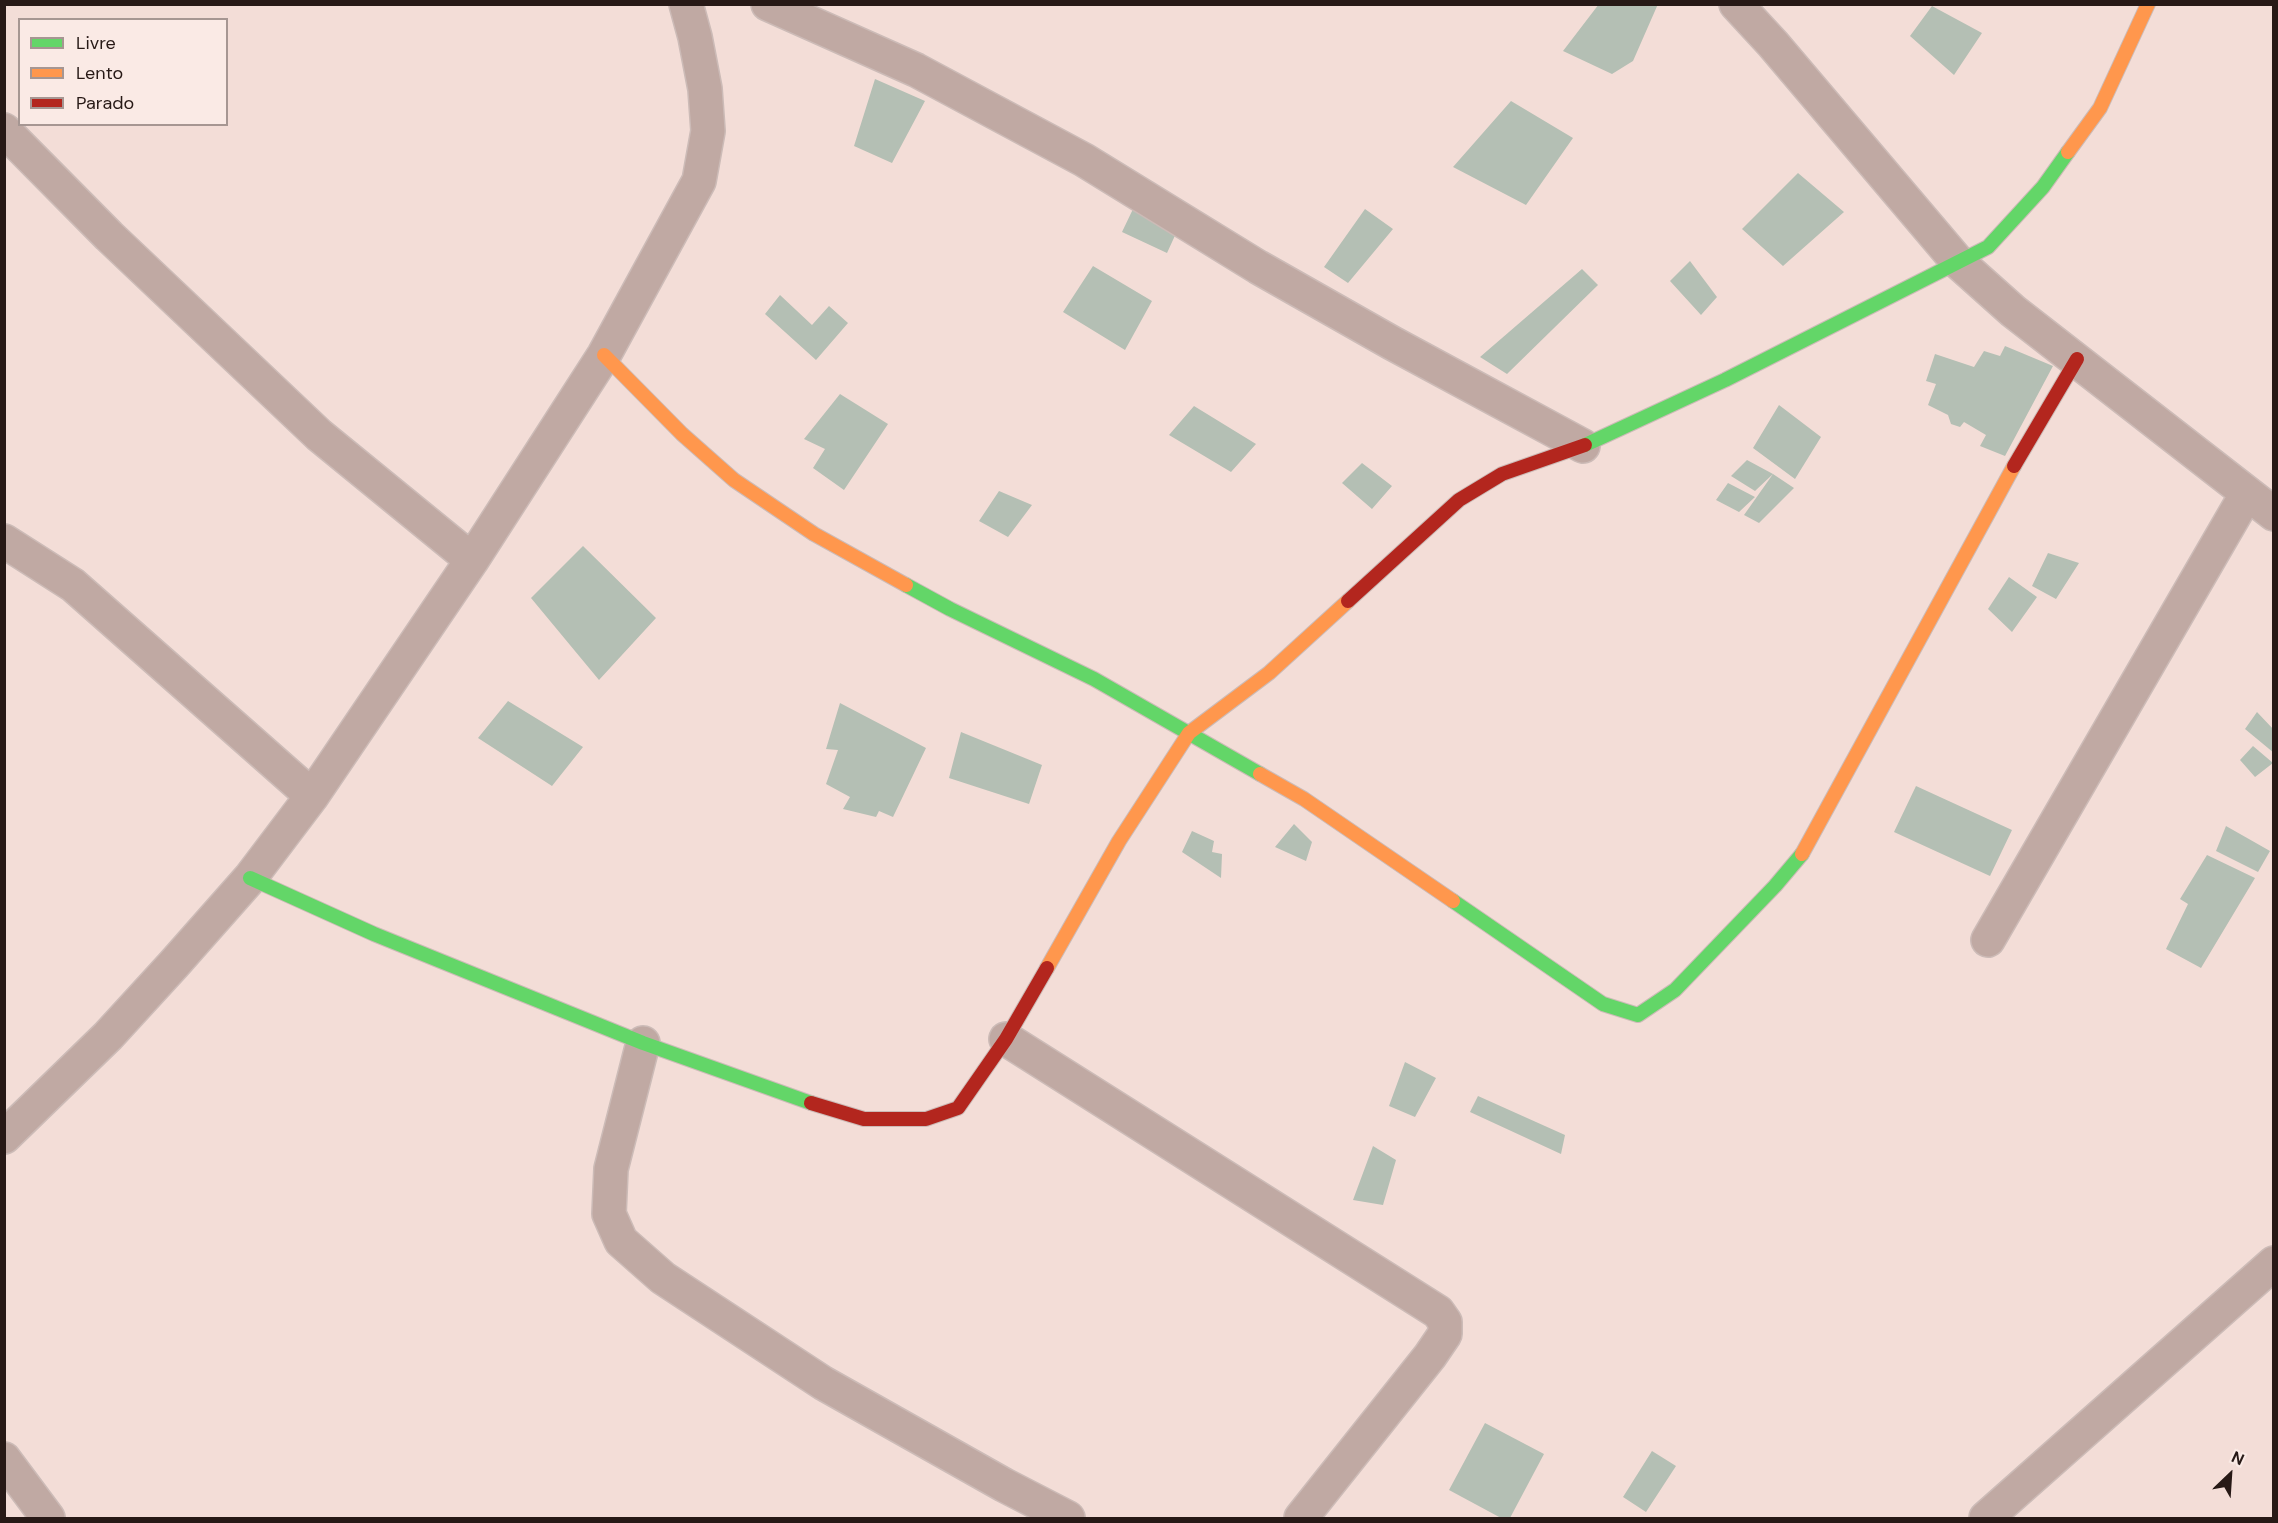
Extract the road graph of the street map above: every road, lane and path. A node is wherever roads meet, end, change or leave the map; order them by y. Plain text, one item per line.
1 (687, 4) edge
2 (768, 4) edge
3 (1736, 4) edge
4 (2148, 4) edge
5 (4, 130) edge
6 (1958, 261) junction
7 (604, 355) junction
8 (2077, 359) junction
9 (1582, 446) junction
10 (2246, 495) junction
11 (2274, 514) edge
12 (4, 541) edge
13 (472, 560) junction
14 (1189, 733) junction
15 (312, 796) junction
16 (250, 878) junction
17 (1988, 940) dead end
18 (1006, 1038) junction
19 (643, 1043) junction
20 (9, 1125) edge
21 (2274, 1263) edge
22 (4, 1460) edge
23 (48, 1518) edge
24 (1068, 1518) edge
25 (1301, 1518) edge
26 (1986, 1518) edge

1 - 7 street
2 - 9 street
3 - 6 street
4 - 6 street
5 - 13 street
6 - 8 street
6 - 9 street
7 - 13 street
7 - 14 street
8 - 10 street
8 - 14 street
9 - 14 street
10 - 11 street
10 - 17 street
12 - 15 street
13 - 15 street
14 - 18 street
15 - 16 street
16 - 19 street
16 - 20 street
18 - 19 street
18 - 25 street
19 - 24 street
21 - 26 street
22 - 23 street

